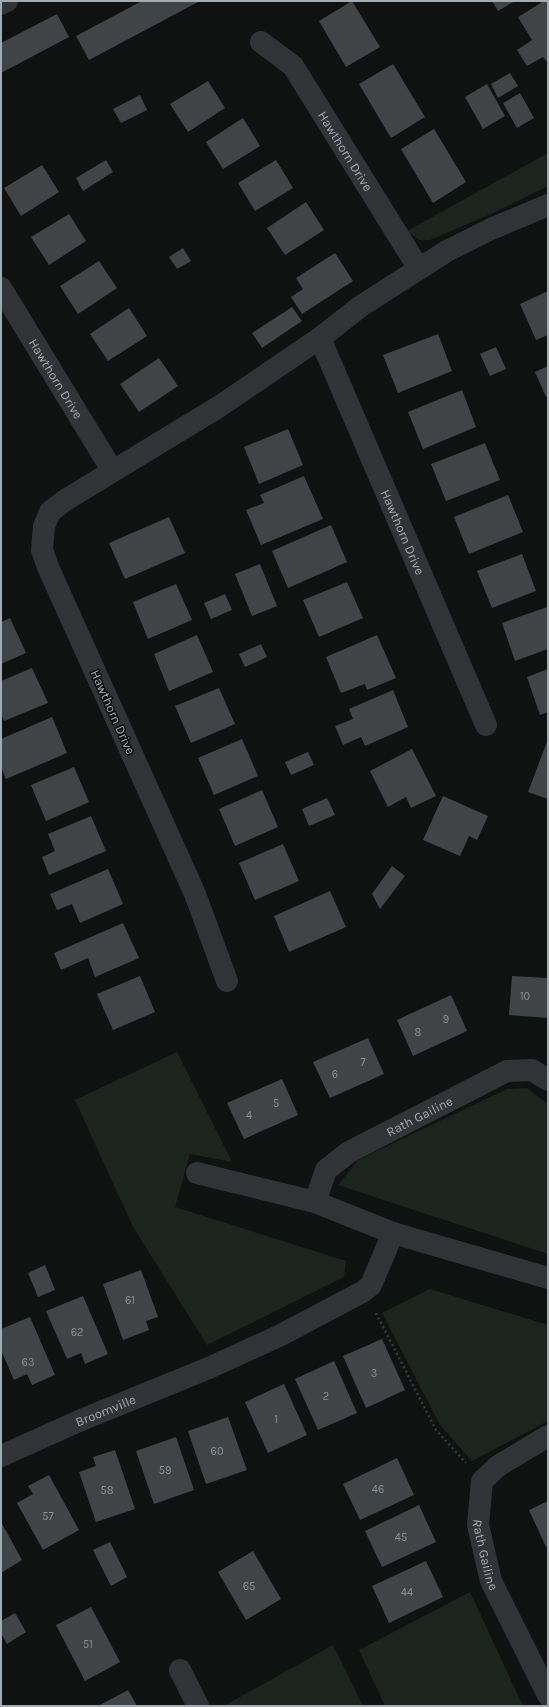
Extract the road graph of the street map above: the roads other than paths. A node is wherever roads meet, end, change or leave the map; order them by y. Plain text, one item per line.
1 (7, 1) edge
2 (1, 4) edge
3 (261, 42) dead end
4 (548, 205) edge
5 (419, 270) junction
6 (1, 288) edge
7 (320, 338) junction
8 (112, 470) junction
9 (486, 725) dead end
10 (227, 981) dead end
11 (548, 1080) edge
12 (197, 1172) dead end
13 (314, 1202) junction
14 (393, 1233) junction
15 (548, 1278) edge
16 (548, 1436) edge
17 (1, 1456) edge
18 (180, 1670) dead end
19 (548, 1695) edge
20 (198, 1706) edge

1 - 2 street
3 - 5 street, Hawthorn Drive
4 - 5 street, Hawthorn Drive
5 - 7 street, Hawthorn Drive
6 - 8 street, Hawthorn Drive
7 - 8 street, Hawthorn Drive
7 - 9 street, Hawthorn Drive
8 - 10 street, Hawthorn Drive
11 - 13 street, Rath Gailine
12 - 13 street
13 - 14 street
14 - 15 street
14 - 17 street, Broomville
16 - 19 street, Rath Gailine
18 - 20 street

